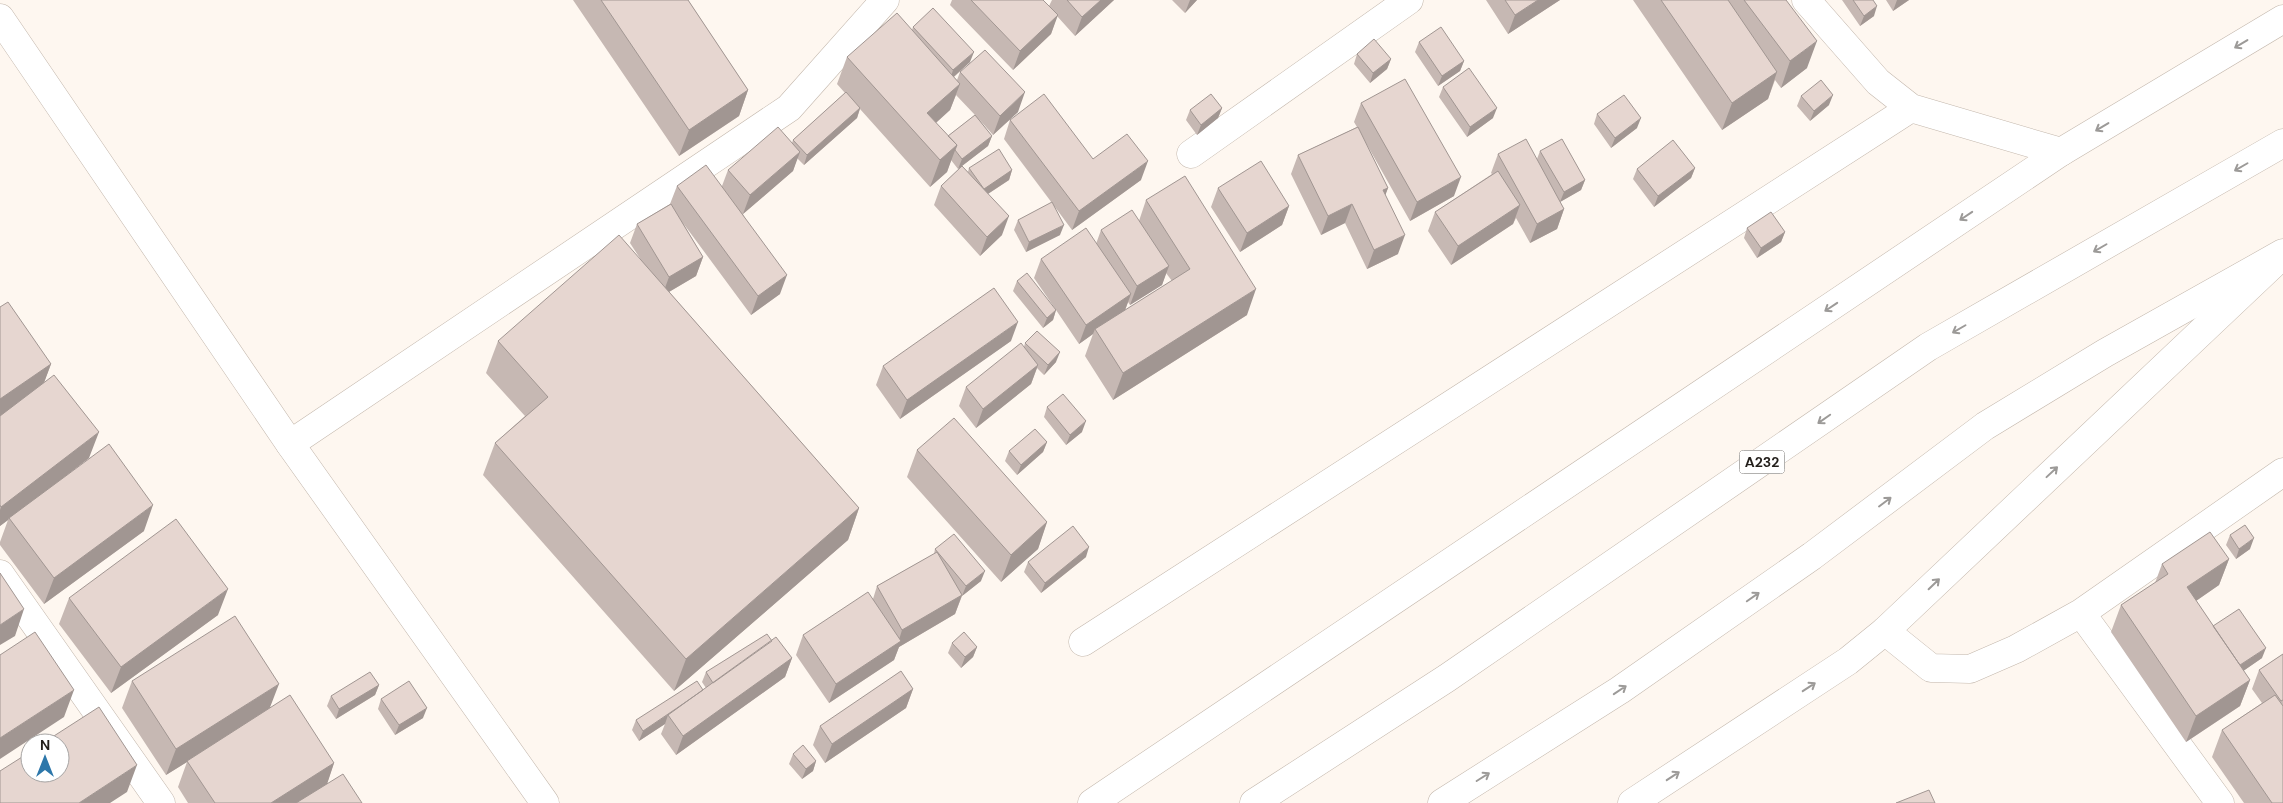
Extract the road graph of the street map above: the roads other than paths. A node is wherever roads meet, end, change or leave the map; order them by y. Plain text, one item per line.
1 (885, 0) edge
2 (1409, 0) edge
3 (1806, 0) edge
4 (0, 18) edge
5 (2283, 19) edge
6 (1911, 108) junction
7 (2283, 142) edge
8 (2062, 152) junction
9 (1191, 154) dead end
10 (2283, 253) edge
11 (290, 444) junction
12 (2283, 472) edge
13 (0, 574) edge
14 (2081, 612) junction
15 (1886, 631) junction
16 (1083, 642) dead end
17 (161, 803) edge
18 (545, 803) edge
19 (1092, 803) edge
20 (1254, 803) edge
21 (1442, 803) edge
22 (1632, 803) edge
23 (2220, 803) edge

1 - 11 main road
2 - 9 main road
3 - 6 main road
4 - 11 main road
5 -> 8 main road
6 - 8 main road
6 - 16 main road
7 -> 20 main road, A232
8 -> 19 main road
15 -> 10 main road
21 -> 10 main road
11 - 18 main road
12 - 14 main road
13 - 17 main road
14 - 15 main road
14 - 23 main road
22 -> 15 main road

